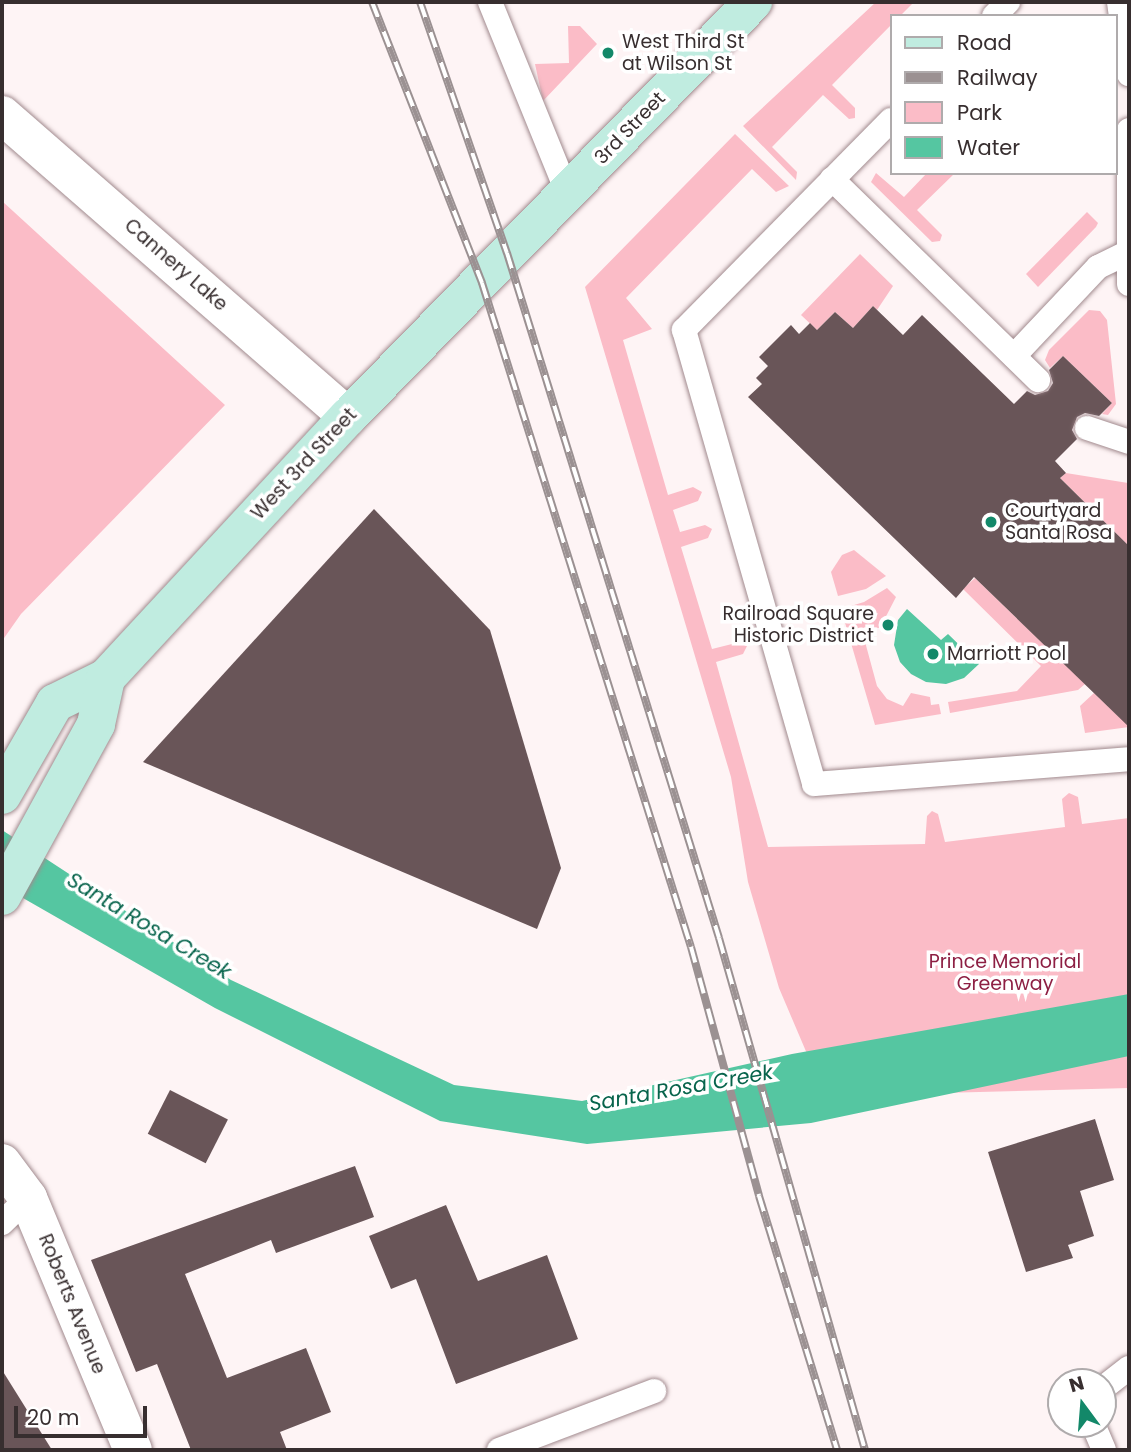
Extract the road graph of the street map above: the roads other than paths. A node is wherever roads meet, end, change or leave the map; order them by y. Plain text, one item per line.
1 (490, 2) edge
2 (753, 2) edge
3 (1119, 2) edge
4 (1129, 74) edge
5 (2, 115) edge
6 (890, 121) edge
7 (1129, 130) edge
8 (832, 179) junction
9 (568, 192) junction
10 (1128, 252) edge
11 (507, 253) joint
12 (1129, 284) edge
13 (1014, 356) junction
14 (1038, 380) dead end
15 (348, 417) junction
16 (1087, 428) dead end
17 (1129, 442) edge
18 (106, 678) junction
19 (1129, 759) edge
20 (2, 795) edge
21 (2, 896) edge
22 (2, 1163) edge
23 (15, 1211) edge
24 (654, 1391) dead end
25 (133, 1450) edge
26 (499, 1450) edge

1 - 9 lane
2 - 9 main road, 3rd Street
3 - 4 lane
5 - 15 street, Cannery Lake
6 - 8 lane
7 - 10 lane
8 - 13 lane
8 - 19 lane
9 - 11 main road, 3rd Street
10 - 12 lane
10 - 13 lane
11 - 15 main road, West 3rd Street
13 - 14 lane
15 - 18 main road, West 3rd Street
16 - 17 lane
18 - 20 main road, West 3rd Street
18 - 21 main road
22 - 23 street, Roberts Avenue
23 - 25 street, Roberts Avenue
24 - 26 lane

